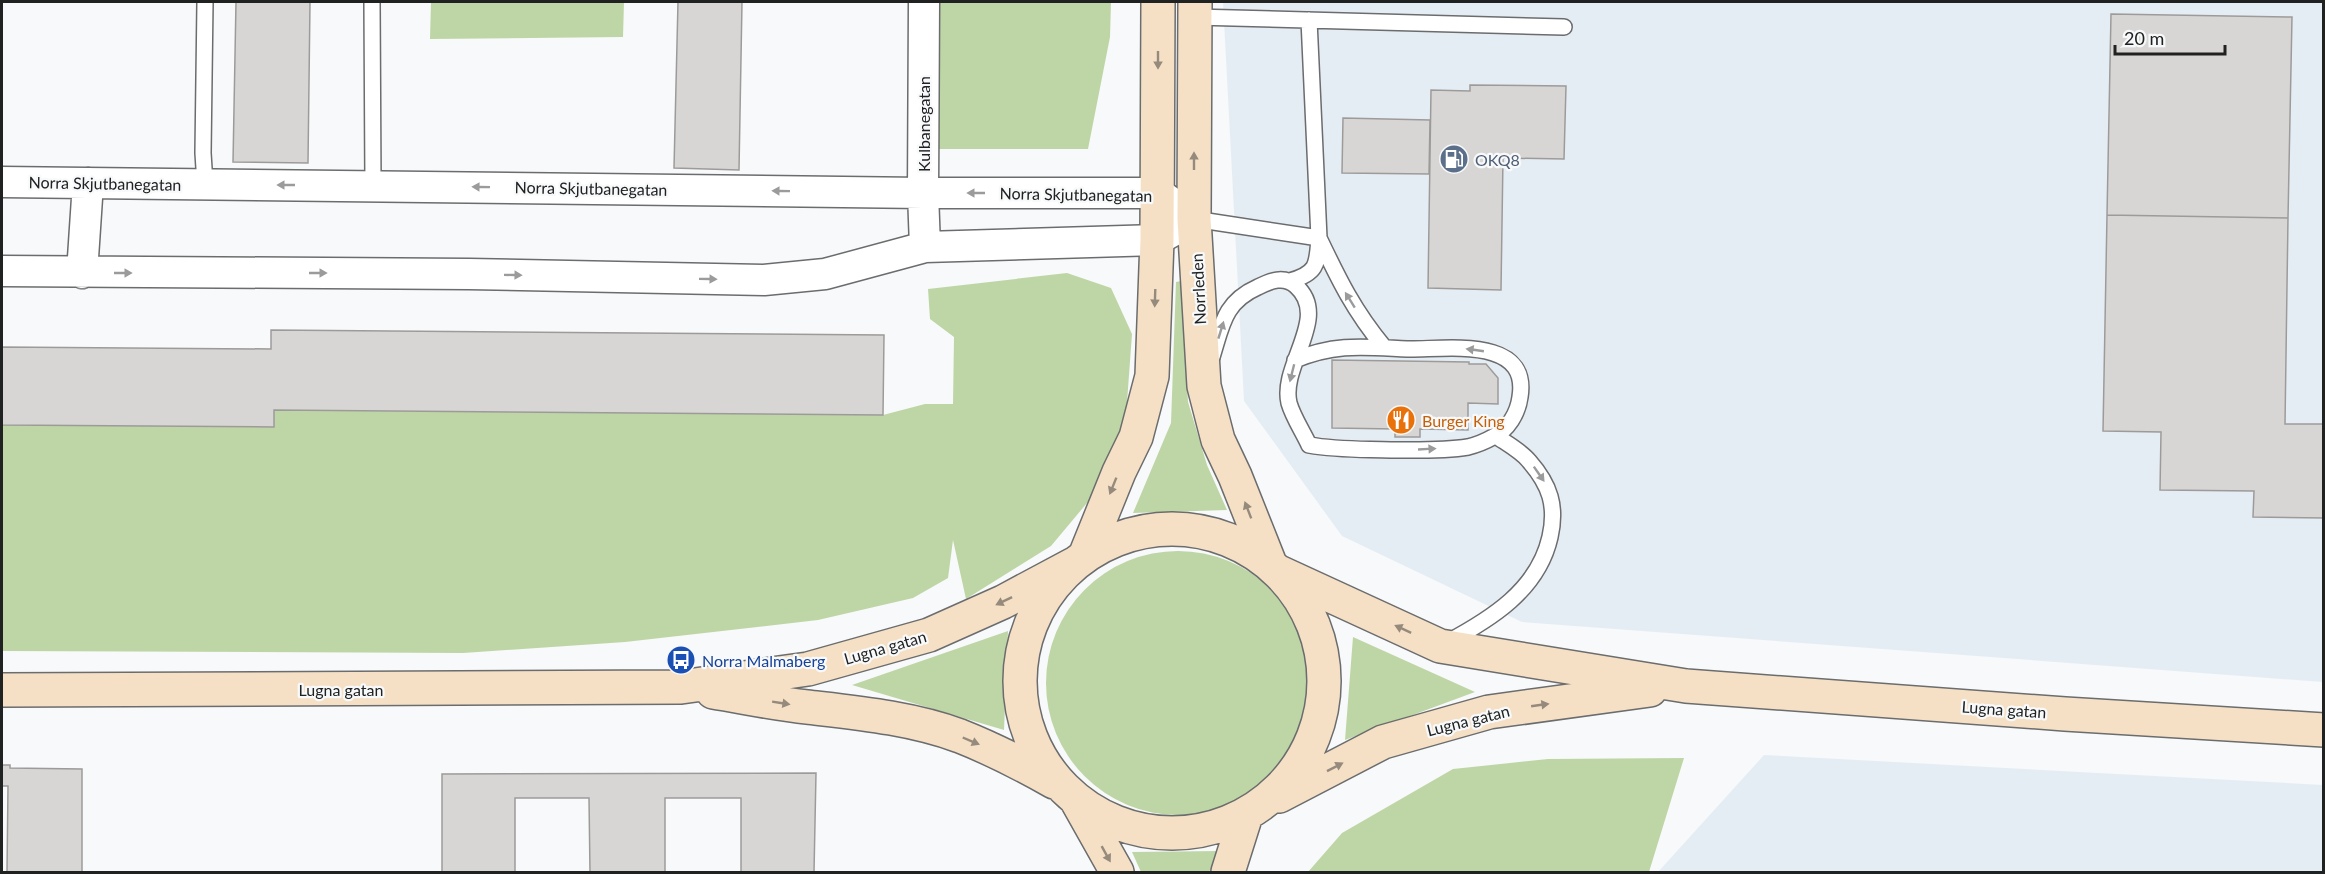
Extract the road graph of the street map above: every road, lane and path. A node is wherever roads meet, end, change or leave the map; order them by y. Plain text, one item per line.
1 (205, 2) edge
2 (372, 2) edge
3 (924, 2) edge
4 (1158, 2) edge
5 (1195, 9) edge
6 (1309, 20) junction
7 (1564, 27) dead end
8 (2, 182) edge
9 (88, 183) junction
10 (205, 184) junction
11 (373, 186) junction
12 (923, 193) junction
13 (1158, 193) junction
14 (1194, 219) junction
15 (1319, 238) junction
16 (1157, 240) junction
17 (925, 247) junction
18 (2, 272) edge
19 (82, 273) junction
20 (1290, 281) junction
21 (1384, 347) junction
22 (1295, 360) junction
23 (1203, 386) junction
24 (1496, 436) junction
25 (1080, 560) junction
26 (1274, 568) junction
27 (1440, 646) junction
28 (1686, 686) junction
29 (681, 687) junction
30 (2, 690) edge
31 (2324, 730) edge
32 (1067, 792) junction
33 (1255, 809) junction
34 (1117, 873) edge
35 (1228, 873) edge

1 - 10 lane
2 - 11 lane
3 - 12 street, Kulbanegatan
4 -> 13 main road
5 - 6 lane
14 -> 5 main road, Norrleden
6 - 7 lane
6 - 15 lane
8 - 9 street, Norra Skjutbanegatan
9 - 10 street, Norra Skjutbanegatan
9 - 19 street
11 -> 10 street, Norra Skjutbanegatan
12 -> 11 street, Norra Skjutbanegatan
13 -> 12 street, Norra Skjutbanegatan
12 - 17 street, Kulbanegatan
13 - 14 street, Norra Skjutbanegatan
13 - 16 main road
14 - 15 lane
14 - 16 street
14 - 23 main road, Norrleden
15 - 20 lane
21 -> 15 lane
16 - 17 street
16 -> 25 main road
19 -> 17 street
18 - 19 street
20 - 22 lane
23 -> 20 lane
21 - 22 lane
24 -> 21 lane
22 -> 24 lane
26 -> 23 main road, Norrleden
24 -> 27 lane
25 - 26 main road, Lugna gatan
25 -> 29 main road, Lugna gatan
25 - 32 main road
27 -> 26 main road, Lugna gatan
26 - 33 main road
27 - 28 main road, Lugna gatan
28 - 31 main road, Lugna gatan
33 -> 28 main road, Lugna gatan
29 - 30 main road, Lugna gatan
29 -> 32 main road, Lugna gatan
32 - 33 main road, Lugna gatan
32 -> 34 main road
33 - 35 main road

